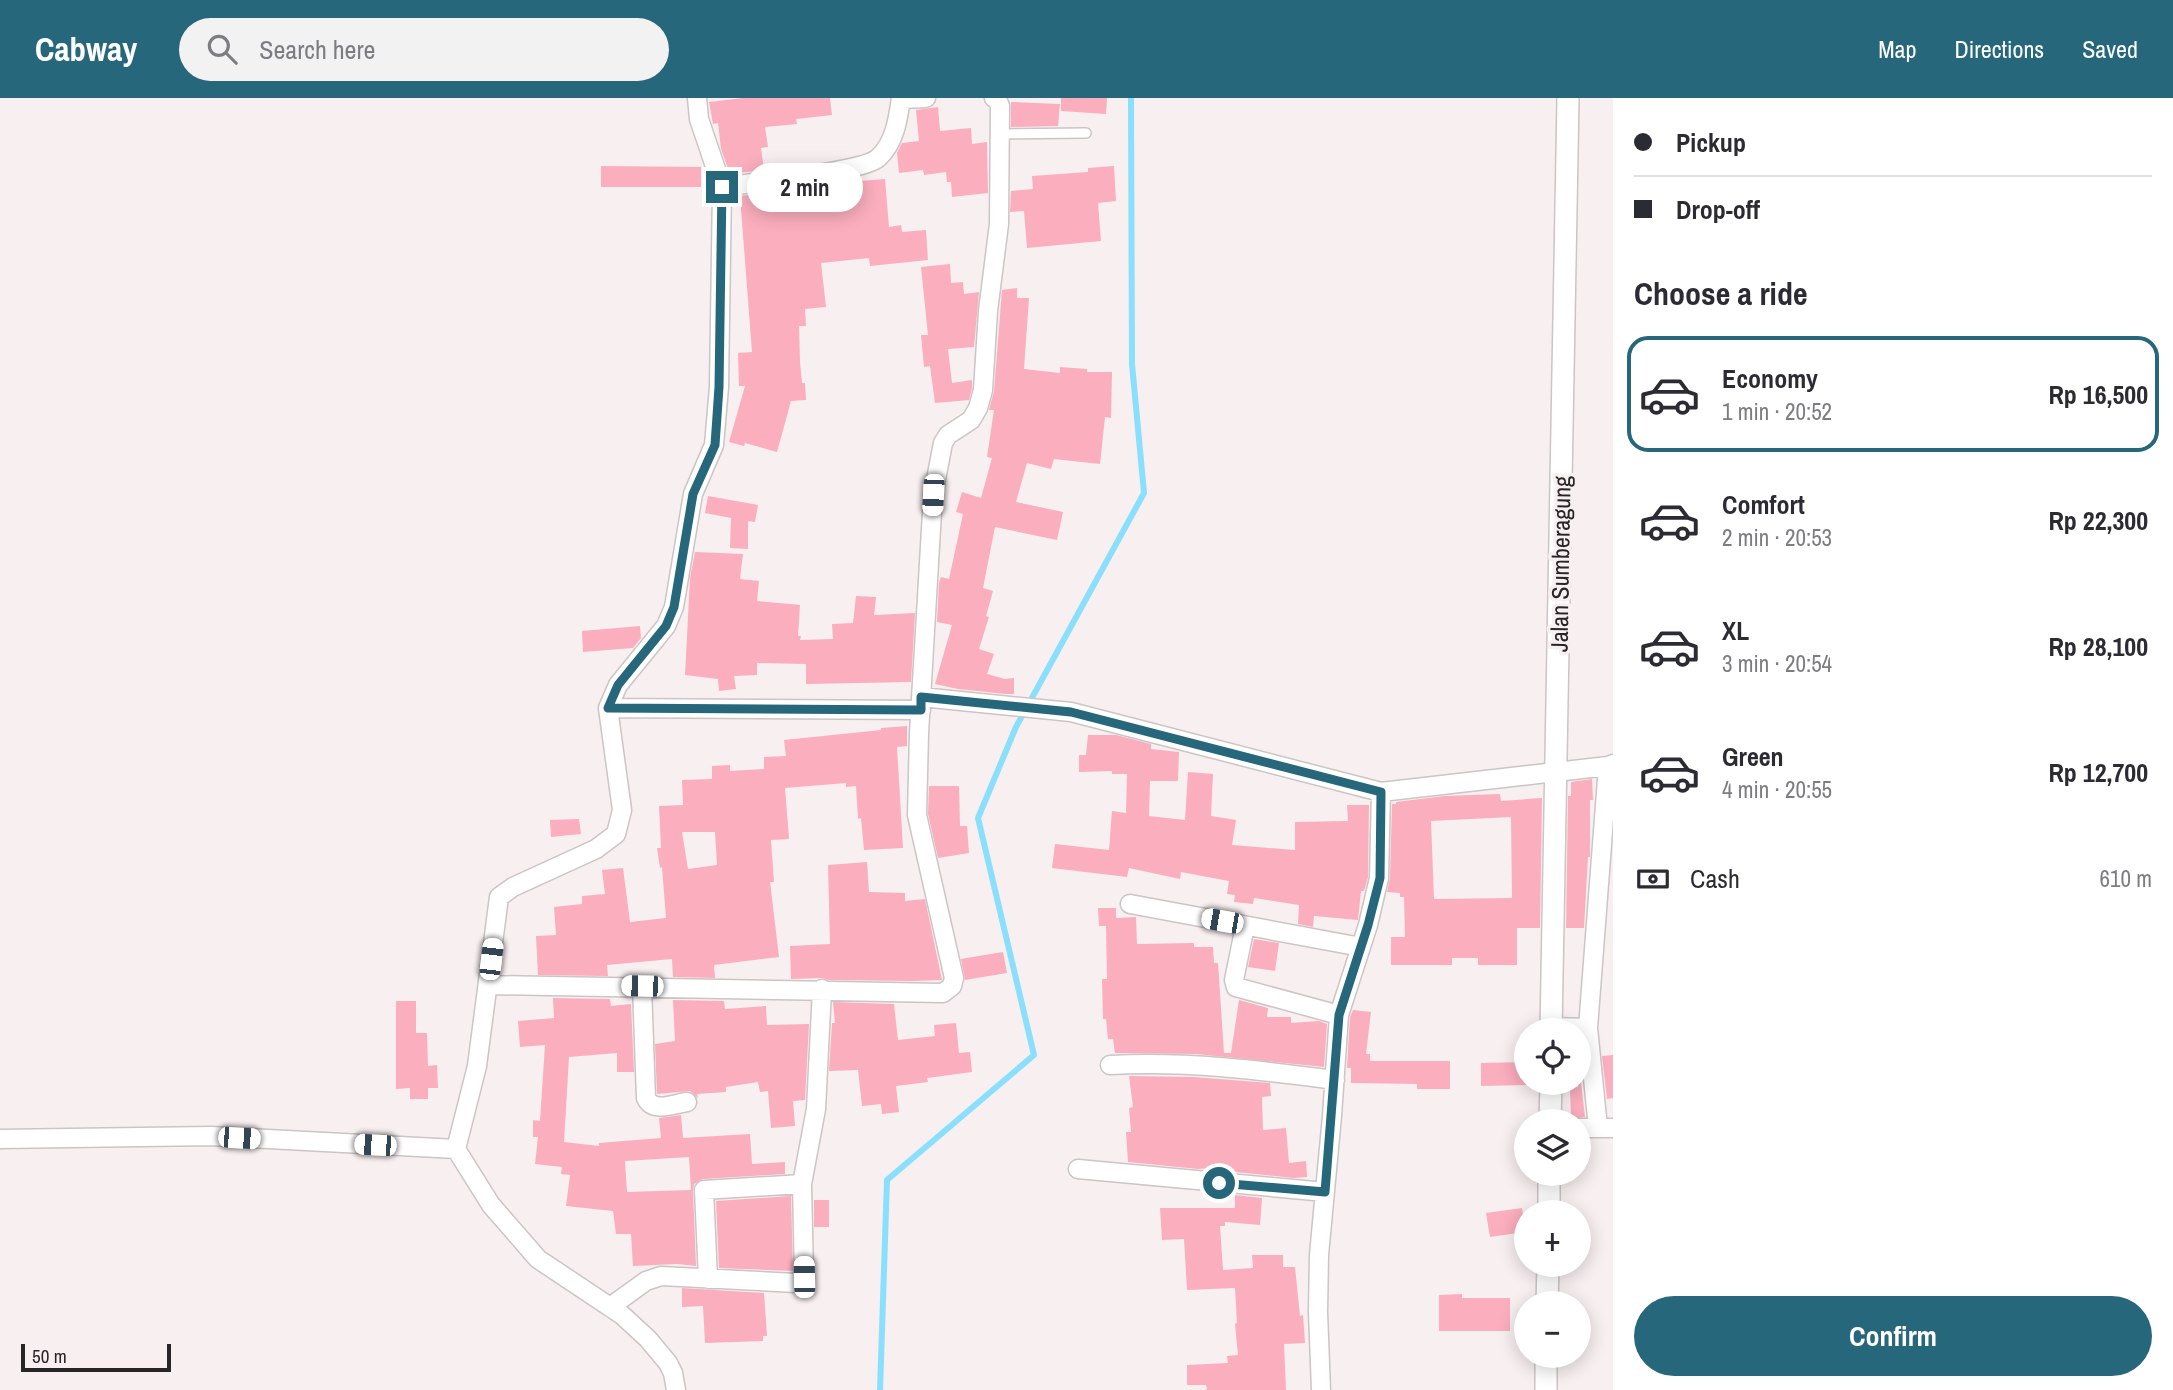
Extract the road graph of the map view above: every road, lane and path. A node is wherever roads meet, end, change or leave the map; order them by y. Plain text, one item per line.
1 (696, 98) edge
2 (901, 98) edge
3 (926, 98) edge
4 (994, 98) edge
5 (1568, 98) edge
6 (1086, 133) dead end
7 (1000, 134) junction
8 (722, 187) junction
9 (921, 704) junction
10 (608, 708) junction
11 (1611, 766) edge
12 (1556, 771) junction
13 (1381, 792) junction
14 (1130, 904) dead end
15 (1245, 926) junction
16 (1361, 947) junction
17 (488, 985) junction
18 (642, 986) junction
19 (822, 989) junction
20 (1339, 1015) junction
21 (1552, 1018) edge
22 (1589, 1018) edge
23 (1110, 1065) dead end
24 (1591, 1071) edge
25 (1335, 1080) junction
26 (687, 1102) dead end
27 (1595, 1128) edge
28 (0, 1139) edge
29 (456, 1149) junction
30 (1078, 1169) dead end
31 (802, 1184) junction
32 (1325, 1192) junction
33 (708, 1279) junction
34 (620, 1299) junction
35 (1546, 1368) edge
36 (676, 1390) edge
37 (1321, 1390) edge
38 (1545, 1390) edge

1 - 8 street
2 - 3 street
2 - 8 street
4 - 7 street
5 - 12 street, Jalan Sumberagung
6 - 7 lane
7 - 9 street
8 - 10 street
9 - 10 street
9 - 13 street
9 - 19 street
10 - 17 street
11 - 12 street
11 - 22 street
12 - 13 street
12 - 21 street, Jalan Sumberagung
13 - 16 street
14 - 15 street
15 - 16 street
15 - 20 street
16 - 20 street
17 - 18 street
17 - 29 street
18 - 19 street
18 - 26 street
19 - 31 street
20 - 25 street
23 - 25 street
24 - 27 street
25 - 32 street
28 - 29 street
29 - 34 street
30 - 32 street
31 - 33 street
31 - 33 street
32 - 37 street
33 - 34 street
34 - 36 street
35 - 38 street

